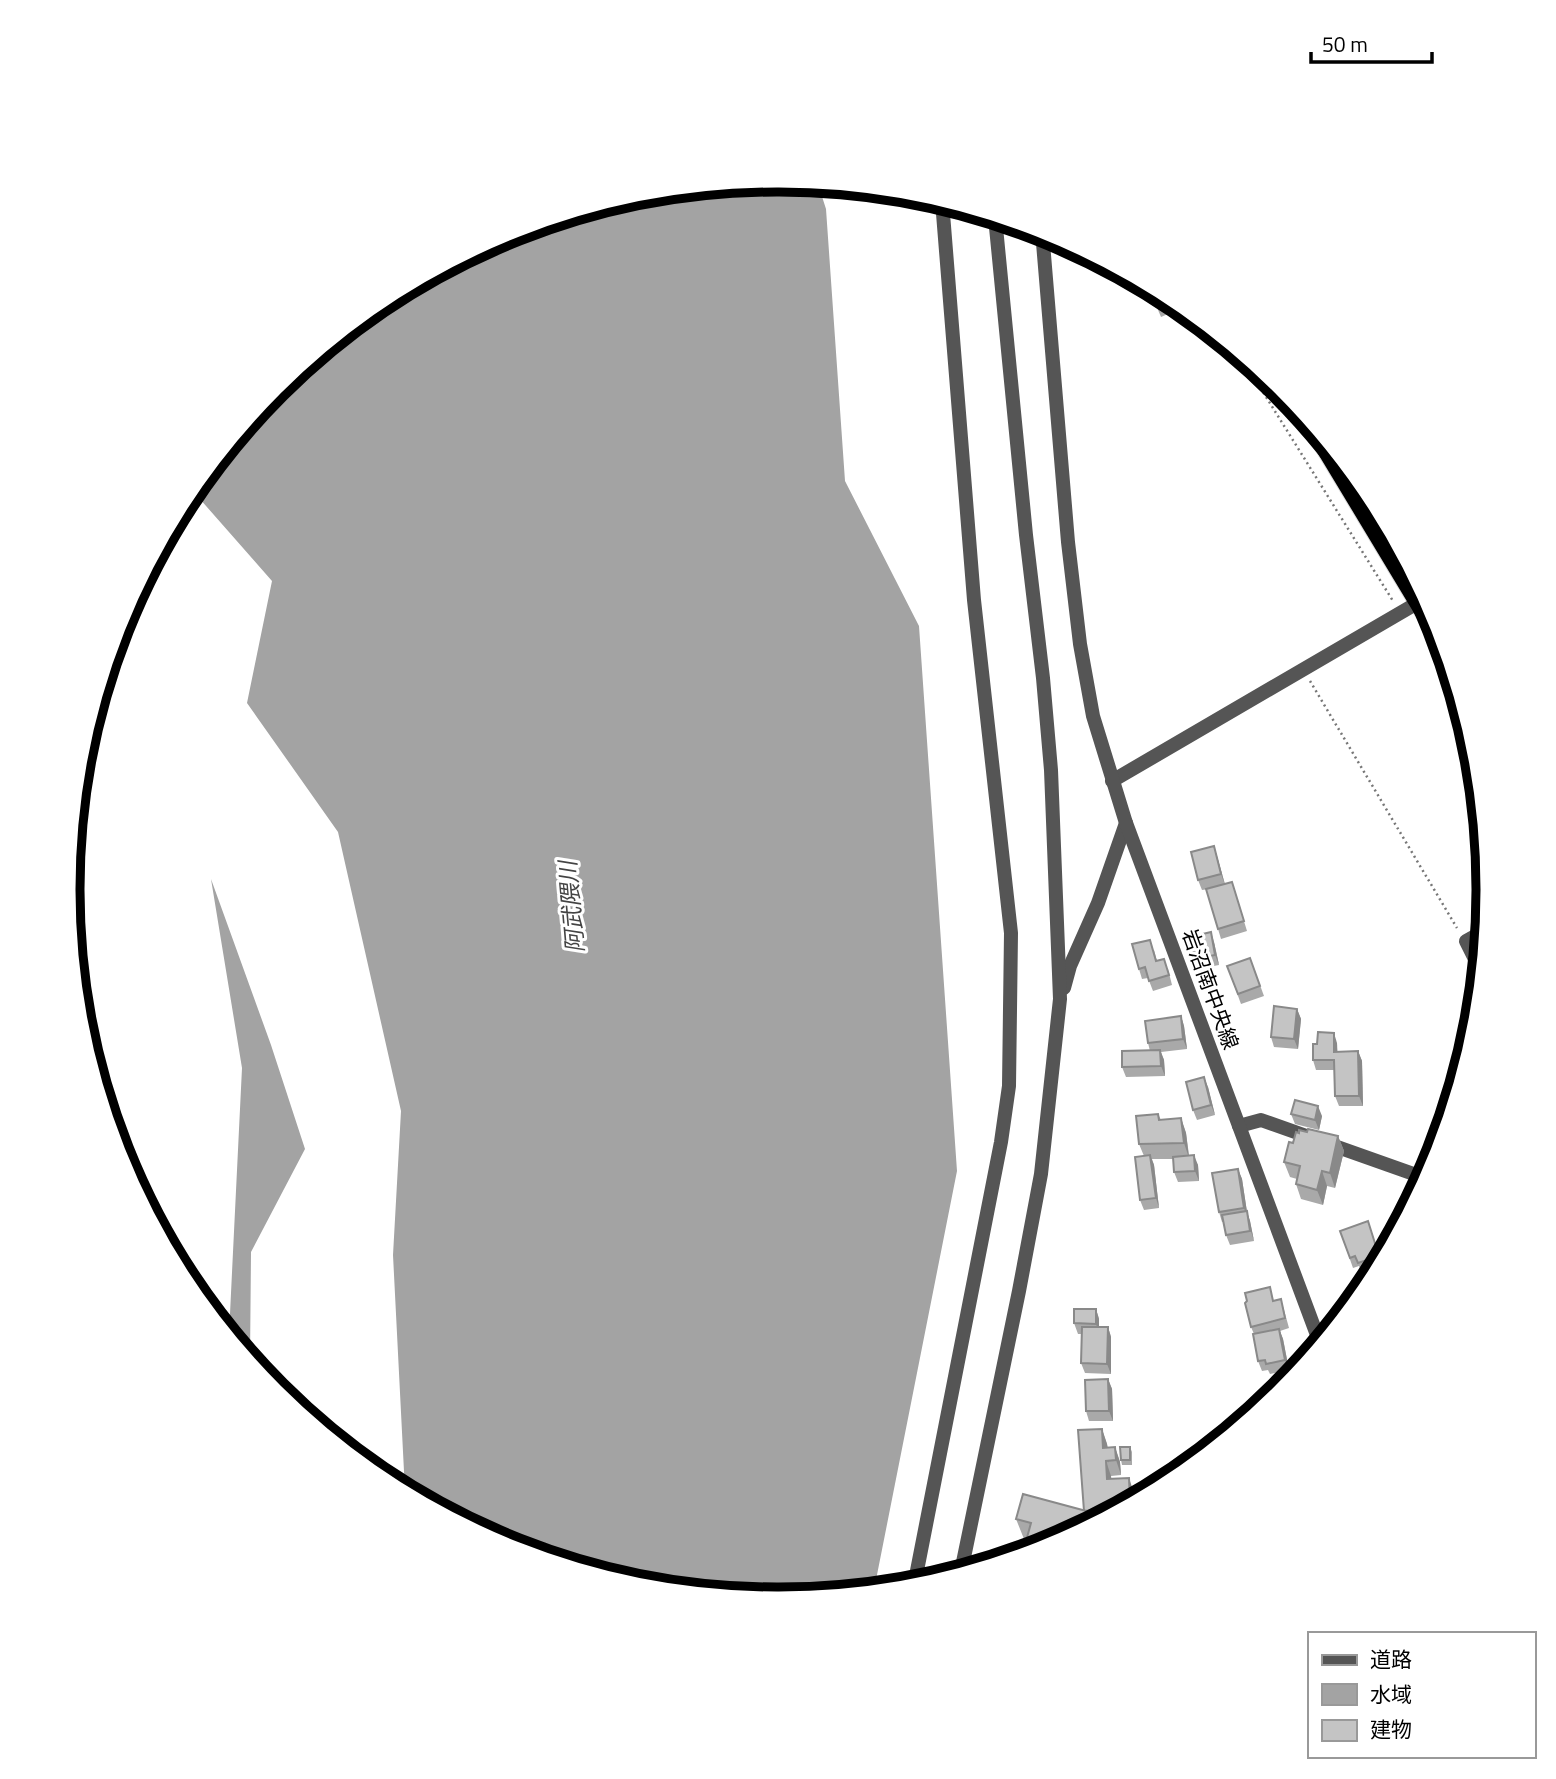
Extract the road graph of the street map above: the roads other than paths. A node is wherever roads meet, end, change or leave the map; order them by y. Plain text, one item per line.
1 (943, 212) edge
2 (997, 227) edge
3 (1043, 244) edge
4 (1414, 605) edge
5 (1112, 781) junction
6 (1126, 823) junction
7 (1474, 937) edge
8 (1472, 954) edge
9 (1060, 999) junction
10 (1239, 1126) junction
11 (1414, 1174) edge
12 (1316, 1332) edge
13 (963, 1562) edge
14 (916, 1573) edge

1 - 14 street
2 - 9 street
3 - 5 street, 岩沼南中央線
4 - 5 street
5 - 6 street, 岩沼南中央線
6 - 9 street
6 - 10 street, 岩沼南中央線
7 - 8 street
9 - 13 street
10 - 11 street
10 - 12 street, 岩沼南中央線

